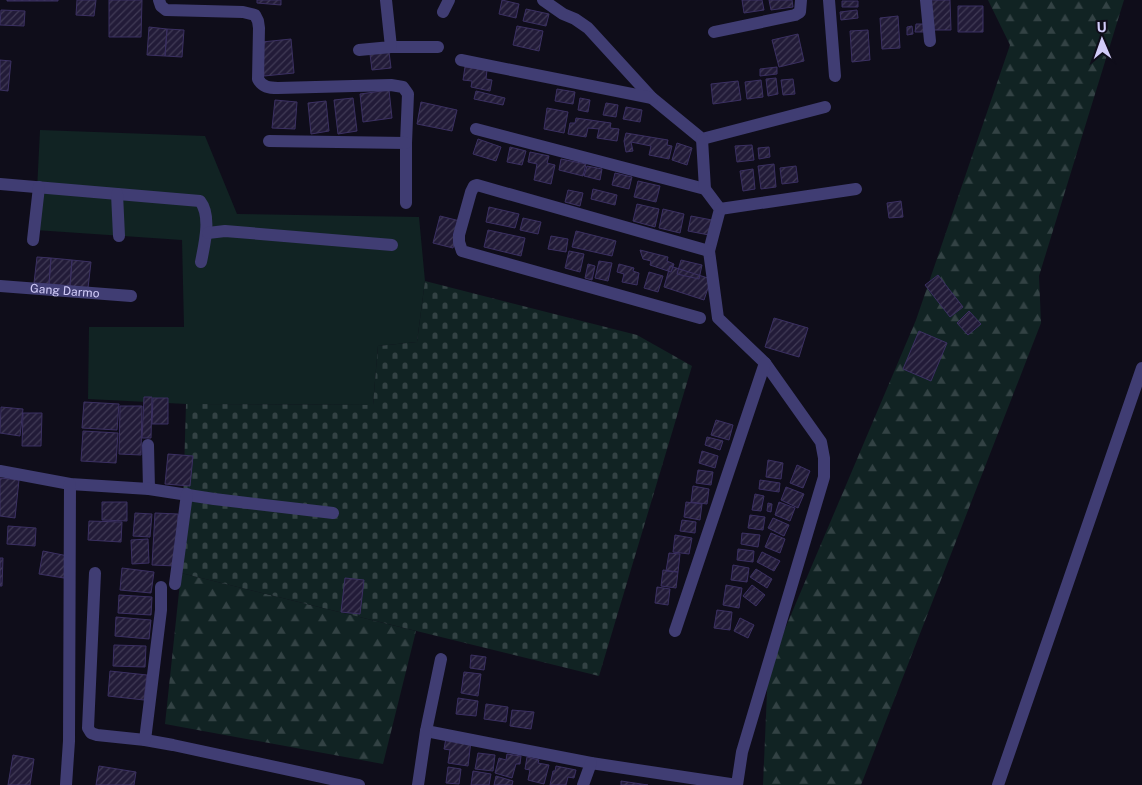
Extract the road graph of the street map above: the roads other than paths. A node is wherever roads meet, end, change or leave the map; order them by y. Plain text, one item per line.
1 (158, 0) edge
2 (386, 0) edge
3 (450, 0) edge
4 (542, 0) edge
5 (801, 0) edge
6 (829, 0) edge
7 (926, 0) edge
8 (443, 12) dead end
9 (714, 32) dead end
10 (930, 41) dead end
11 (391, 47) junction
12 (438, 47) dead end
13 (359, 50) dead end
14 (461, 60) dead end
15 (835, 76) dead end
16 (652, 98) junction
17 (825, 107) dead end
18 (476, 129) dead end
19 (702, 139) junction
20 (269, 141) dead end
21 (406, 143) junction
22 (0, 184) edge
23 (39, 187) junction
24 (856, 189) dead end
25 (706, 190) junction
26 (117, 194) junction
27 (406, 203) dead end
28 (720, 209) junction
29 (208, 233) junction
30 (119, 236) dead end
31 (33, 240) dead end
32 (392, 246) dead end
33 (709, 251) junction
34 (200, 262) dead end
35 (0, 286) edge
36 (131, 296) dead end
37 (700, 318) dead end
38 (765, 363) junction
39 (1142, 368) edge
40 (148, 445) dead end
41 (0, 471) edge
42 (70, 484) junction
43 (149, 489) junction
44 (187, 494) junction
45 (333, 513) dead end
46 (95, 573) dead end
47 (175, 584) dead end
48 (161, 587) dead end
49 (675, 632) dead end
50 (441, 659) dead end
51 (426, 731) junction
52 (145, 740) junction
53 (591, 764) junction
54 (66, 785) edge
55 (360, 785) edge
56 (418, 785) edge
57 (583, 785) edge
58 (737, 785) edge
59 (998, 785) edge

1 - 21 street
2 - 11 street
3 - 8 street
4 - 16 street
5 - 9 street
6 - 15 street
7 - 10 street
11 - 12 street
11 - 13 street
14 - 16 street
16 - 19 street
17 - 19 street
18 - 25 street
19 - 25 street
20 - 21 street
21 - 27 street
22 - 23 street
23 - 26 street
23 - 31 street
24 - 28 street
25 - 28 street
26 - 29 street
26 - 30 street
28 - 33 street
29 - 32 street
29 - 34 street
33 - 37 street
33 - 38 street
35 - 36 street, Gang Darmo
38 - 49 street
38 - 58 street
39 - 59 street
40 - 43 street
41 - 42 street
42 - 43 street
42 - 54 street
43 - 44 street
44 - 45 street
44 - 47 street
46 - 52 street
48 - 52 street
50 - 51 street
51 - 53 street
51 - 56 street
52 - 55 street
53 - 57 street
53 - 58 street

